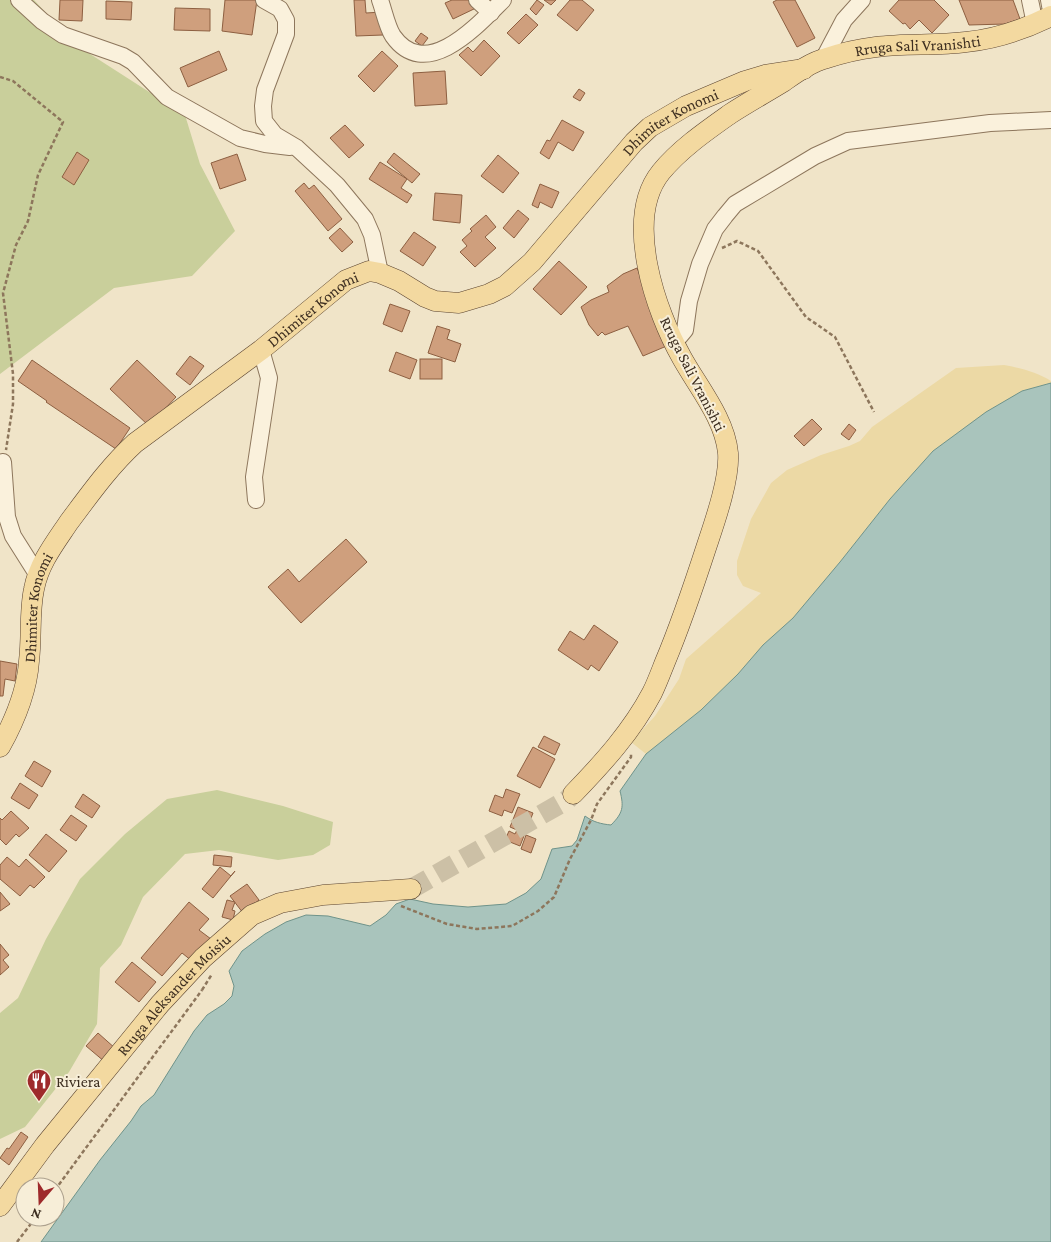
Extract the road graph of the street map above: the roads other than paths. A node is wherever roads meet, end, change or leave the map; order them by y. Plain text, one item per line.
1 (19, 0) edge
2 (264, 0) edge
3 (380, 0) edge
4 (477, 0) edge
5 (503, 0) edge
6 (862, 0) edge
7 (1030, 0) edge
8 (1048, 0) edge
9 (1051, 11) edge
10 (491, 12) junction
11 (1043, 20) edge
12 (824, 58) junction
13 (804, 69) junction
14 (1051, 120) edge
15 (297, 148) junction
16 (380, 273) junction
17 (673, 340) junction
18 (261, 350) junction
19 (3, 468) road end
20 (256, 500) dead end
21 (37, 574) junction
22 (0, 747) edge
23 (574, 794) tunnel mouth
24 (411, 889) tunnel mouth
25 (0, 1206) edge

1 - 15 street
2 - 15 street
3 - 10 street
4 - 10 street
5 - 10 street
6 - 12 street
7 - 11 street
8 - 9 street
11 - 12 main road, Rruga Sali Vranishti
12 - 13 main road, Rruga Sali Vranishti
13 - 16 main road, Dhimiter Konomi
13 - 17 main road, Rruga Sali Vranishti
14 - 17 street
15 - 16 street
16 - 18 main road, Dhimiter Konomi
17 - 23 main road, Rruga Sali Vranishti
18 - 20 street
18 - 21 main road, Dhimiter Konomi
19 - 21 street
21 - 22 main road, Dhimiter Konomi
24 - 25 main road, Rruga Aleksander Moisiu

